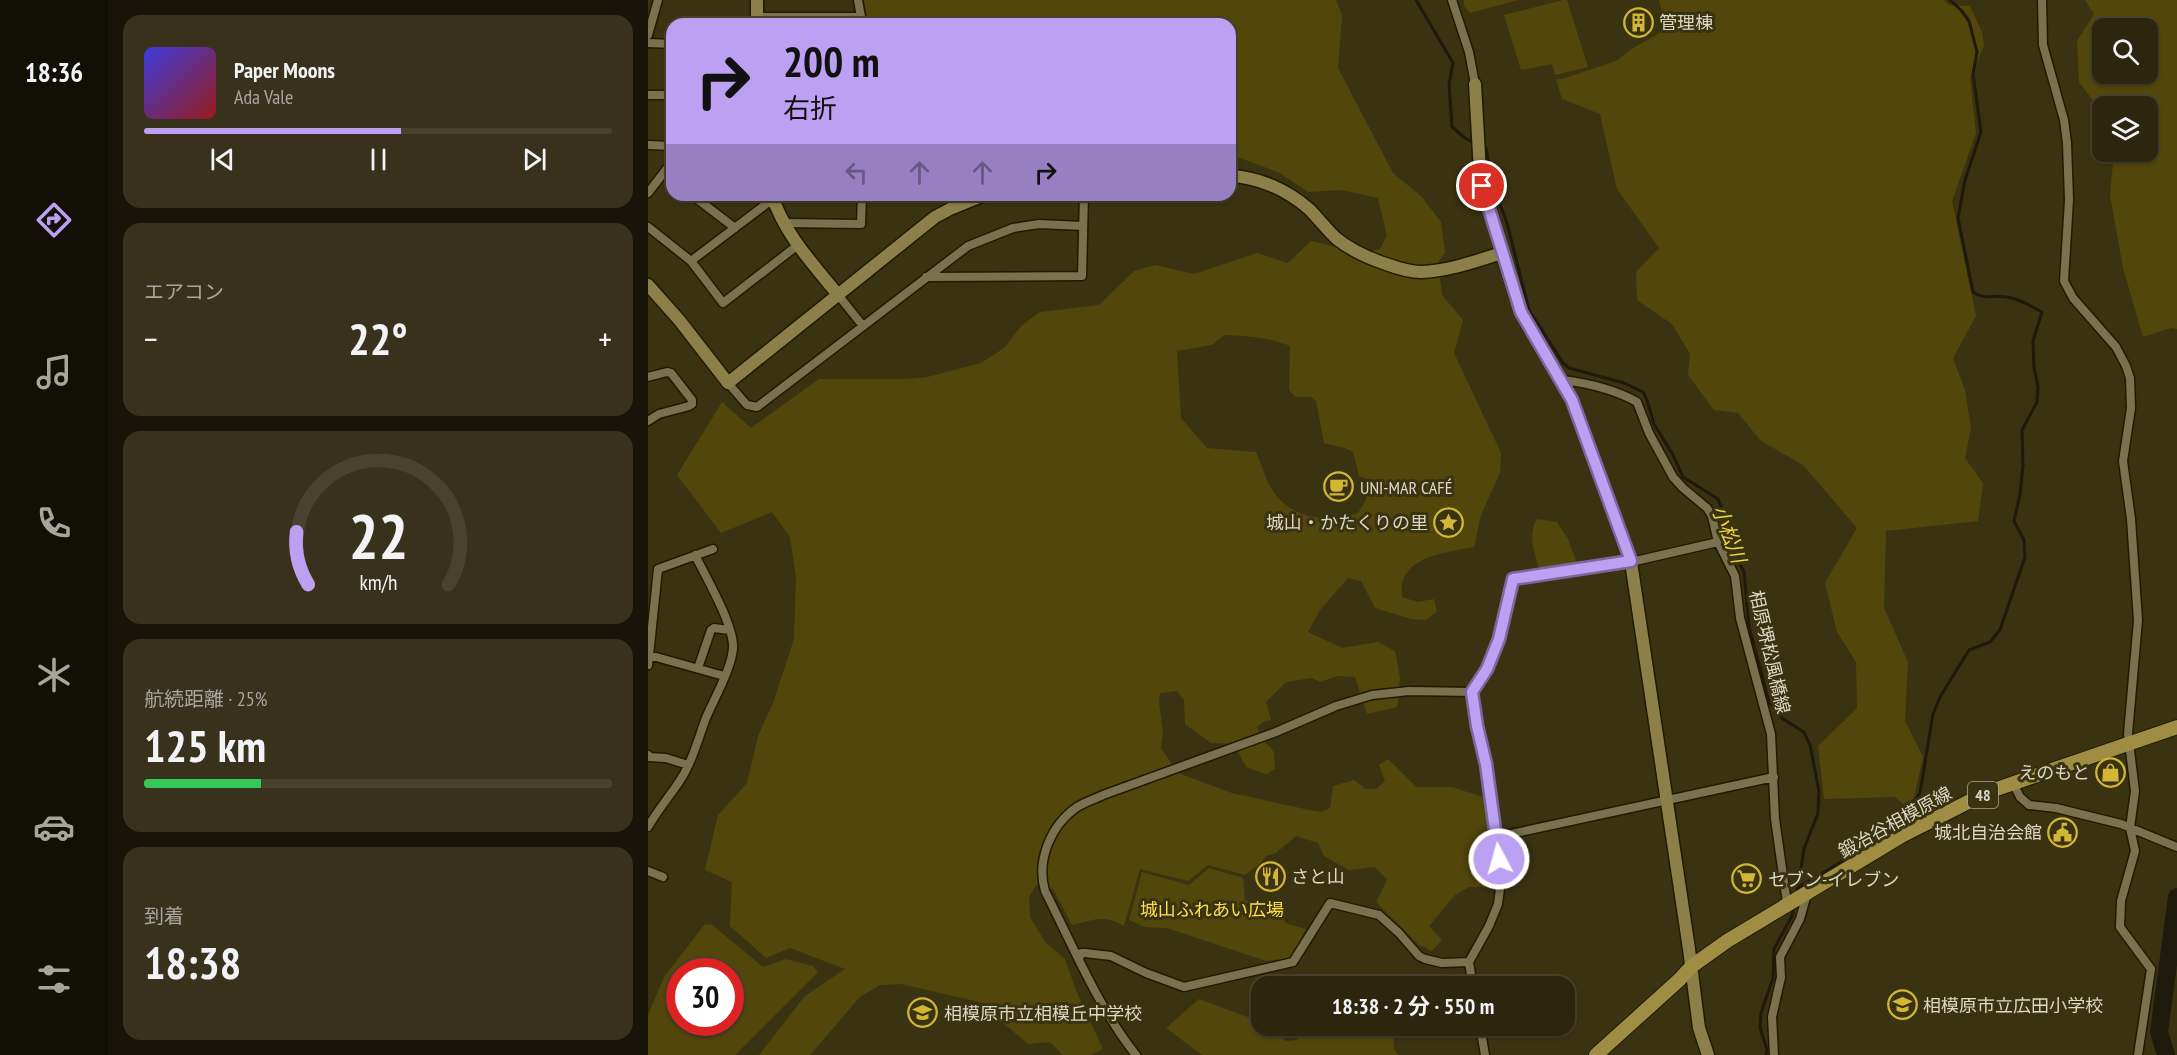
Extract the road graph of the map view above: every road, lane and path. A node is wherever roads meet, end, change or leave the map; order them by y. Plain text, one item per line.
1 (658, 0) edge
2 (757, 0) edge
3 (858, 0) edge
4 (1452, 0) edge
5 (2042, 0) edge
6 (757, 18) edge
7 (826, 18) edge
8 (648, 35) edge
9 (648, 43) edge
10 (666, 44) edge
11 (1475, 84) joint
12 (648, 95) edge
13 (666, 95) edge
14 (648, 146) edge
15 (666, 146) edge
16 (666, 169) edge
17 (663, 173) junction
18 (666, 175) edge
19 (1236, 177) edge
20 (648, 194) edge
21 (700, 201) edge
22 (767, 201) edge
23 (774, 201) edge
24 (862, 201) edge
25 (969, 201) edge
26 (1084, 201) edge
27 (784, 223) junction
28 (1083, 226) junction
29 (648, 227) edge
30 (735, 228) junction
31 (798, 245) junction
32 (1502, 253) junction
33 (691, 261) junction
34 (925, 277) junction
35 (648, 285) edge
36 (839, 296) junction
37 (863, 326) junction
38 (648, 377) edge
39 (1562, 380) junction
40 (728, 383) junction
41 (648, 420) edge
42 (1718, 542) junction
43 (713, 549) dead end
44 (695, 555) junction
45 (1631, 561) junction
46 (729, 630) junction
47 (650, 655) junction
48 (648, 665) edge
49 (698, 668) junction
50 (724, 676) junction
51 (1472, 692) junction
52 (2177, 727) edge
53 (2128, 743) junction
54 (648, 755) edge
55 (688, 765) junction
56 (1774, 777) junction
57 (2013, 783) junction
58 (1667, 799) junction
59 (648, 827) edge
60 (2130, 828) junction
61 (1497, 837) junction
62 (2177, 847) edge
63 (648, 871) edge
64 (663, 877) dead end
65 (1797, 899) junction
66 (1079, 958) junction
67 (1469, 962) junction
68 (1692, 966) junction
69 (1471, 976) edge
70 (1482, 1036) edge
71 (1136, 1055) edge
72 (1485, 1055) edge
73 (1596, 1055) edge
74 (1708, 1055) edge
75 (1774, 1055) edge
76 (2138, 1055) edge

1 - 8 street
2 - 6 street
3 - 7 street
4 - 11 street
5 - 53 street
9 - 10 street
11 - 32 street
12 - 13 street
14 - 15 street
16 - 17 street
17 - 18 street
17 - 20 street
19 - 32 street
21 - 30 street
22 - 30 street
23 - 27 street
24 - 27 street
25 - 36 street
26 - 28 street
27 - 31 street
28 - 34 street
28 - 34 street
29 - 33 street
30 - 33 street
31 - 33 street
31 - 36 street
32 - 39 street
34 - 37 street
35 - 40 street
36 - 37 street
36 - 40 street
37 - 40 street
38 - 41 street
39 - 42 street, 相原堺松風橋線
39 - 45 street
42 - 45 street
42 - 56 street, 相原堺松風橋線
43 - 44 street
44 - 46 street
44 - 47 street
45 - 51 street
45 - 58 street
46 - 49 street
46 - 50 street
47 - 48 street
47 - 49 street
49 - 50 street
50 - 55 street
51 - 61 street
51 - 66 street
52 - 53 main road, 鍛冶谷相模原線 / 48
53 - 57 main road, 鍛冶谷相模原線 / 48
53 - 60 street
54 - 55 street
55 - 59 street
56 - 58 street
56 - 65 street, 相原堺松風橋線
57 - 60 street
57 - 65 main road, 鍛冶谷相模原線 / 48
58 - 61 street
58 - 68 street
60 - 62 street
60 - 76 street
61 - 67 street
63 - 64 street
65 - 68 main road, 鍛冶谷相模原線 / 48
65 - 75 street, 相原堺松風橋線
66 - 67 street
66 - 71 street
67 - 69 street
68 - 73 main road, 鍛冶谷相模原線 / 48
68 - 74 street
70 - 72 street

